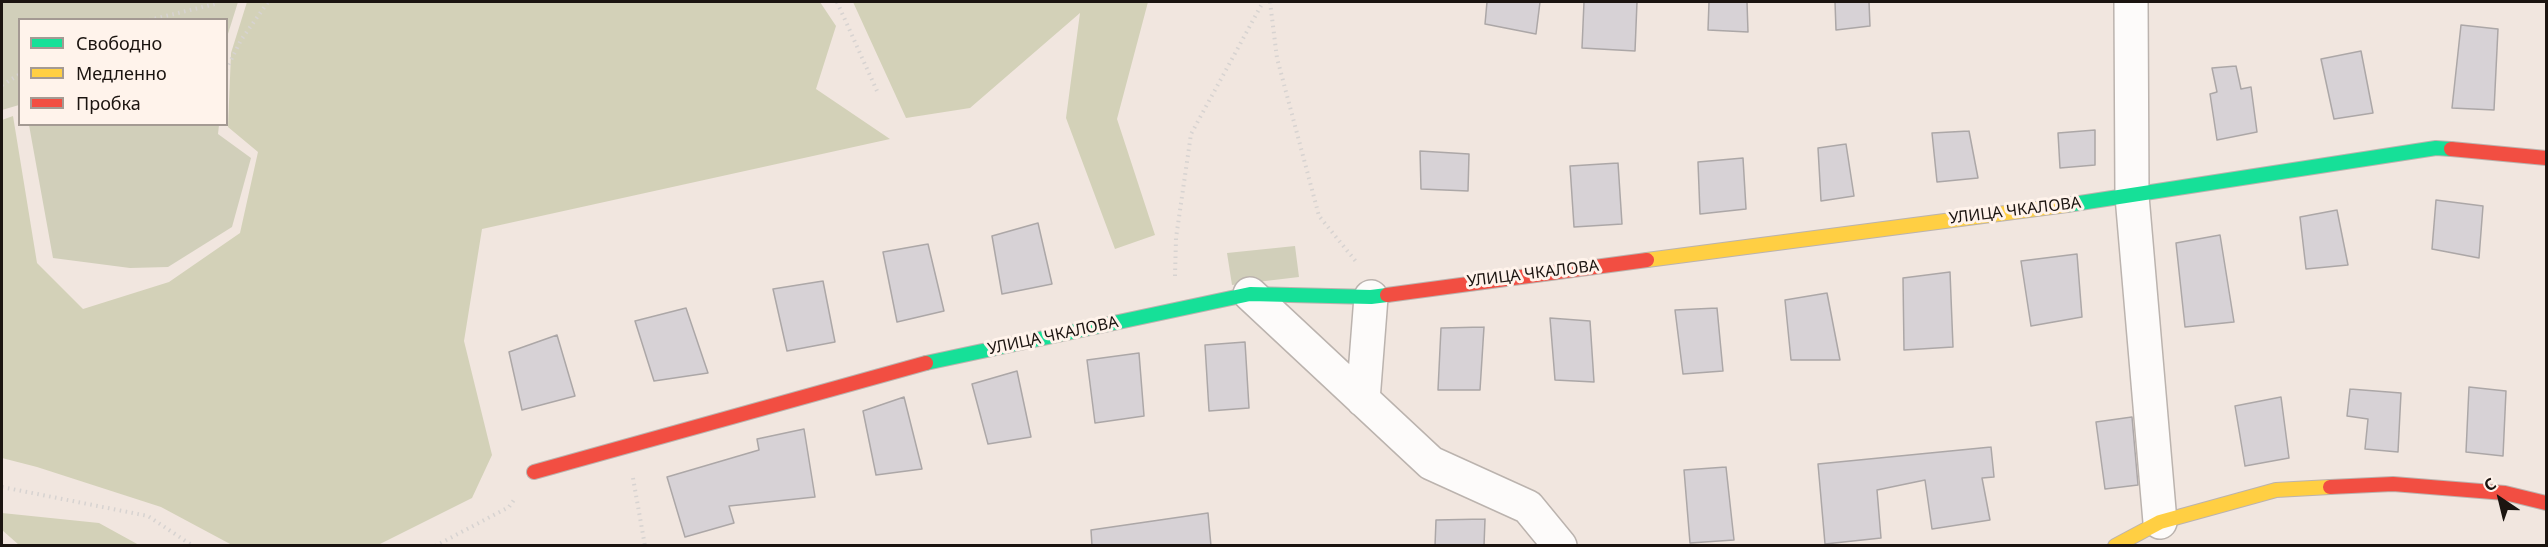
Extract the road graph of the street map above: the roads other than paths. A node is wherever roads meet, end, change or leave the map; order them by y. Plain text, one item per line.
1 (2129, 6) edge
2 (2547, 158) edge
3 (2132, 196) junction
4 (1250, 294) junction
5 (1371, 297) junction
6 (1362, 400) junction
7 (534, 472) road end
8 (2547, 503) edge
9 (2160, 522) junction
10 (1560, 546) edge
11 (2115, 546) edge

1 - 3 street
2 - 3 street, УЛИЦА ЧКАЛОВА
3 - 5 street, УЛИЦА ЧКАЛОВА
3 - 9 street
4 - 5 street, УЛИЦА ЧКАЛОВА
4 - 6 street
4 - 7 street, УЛИЦА ЧКАЛОВА
5 - 6 street
6 - 10 street
8 - 9 street
9 - 11 street

